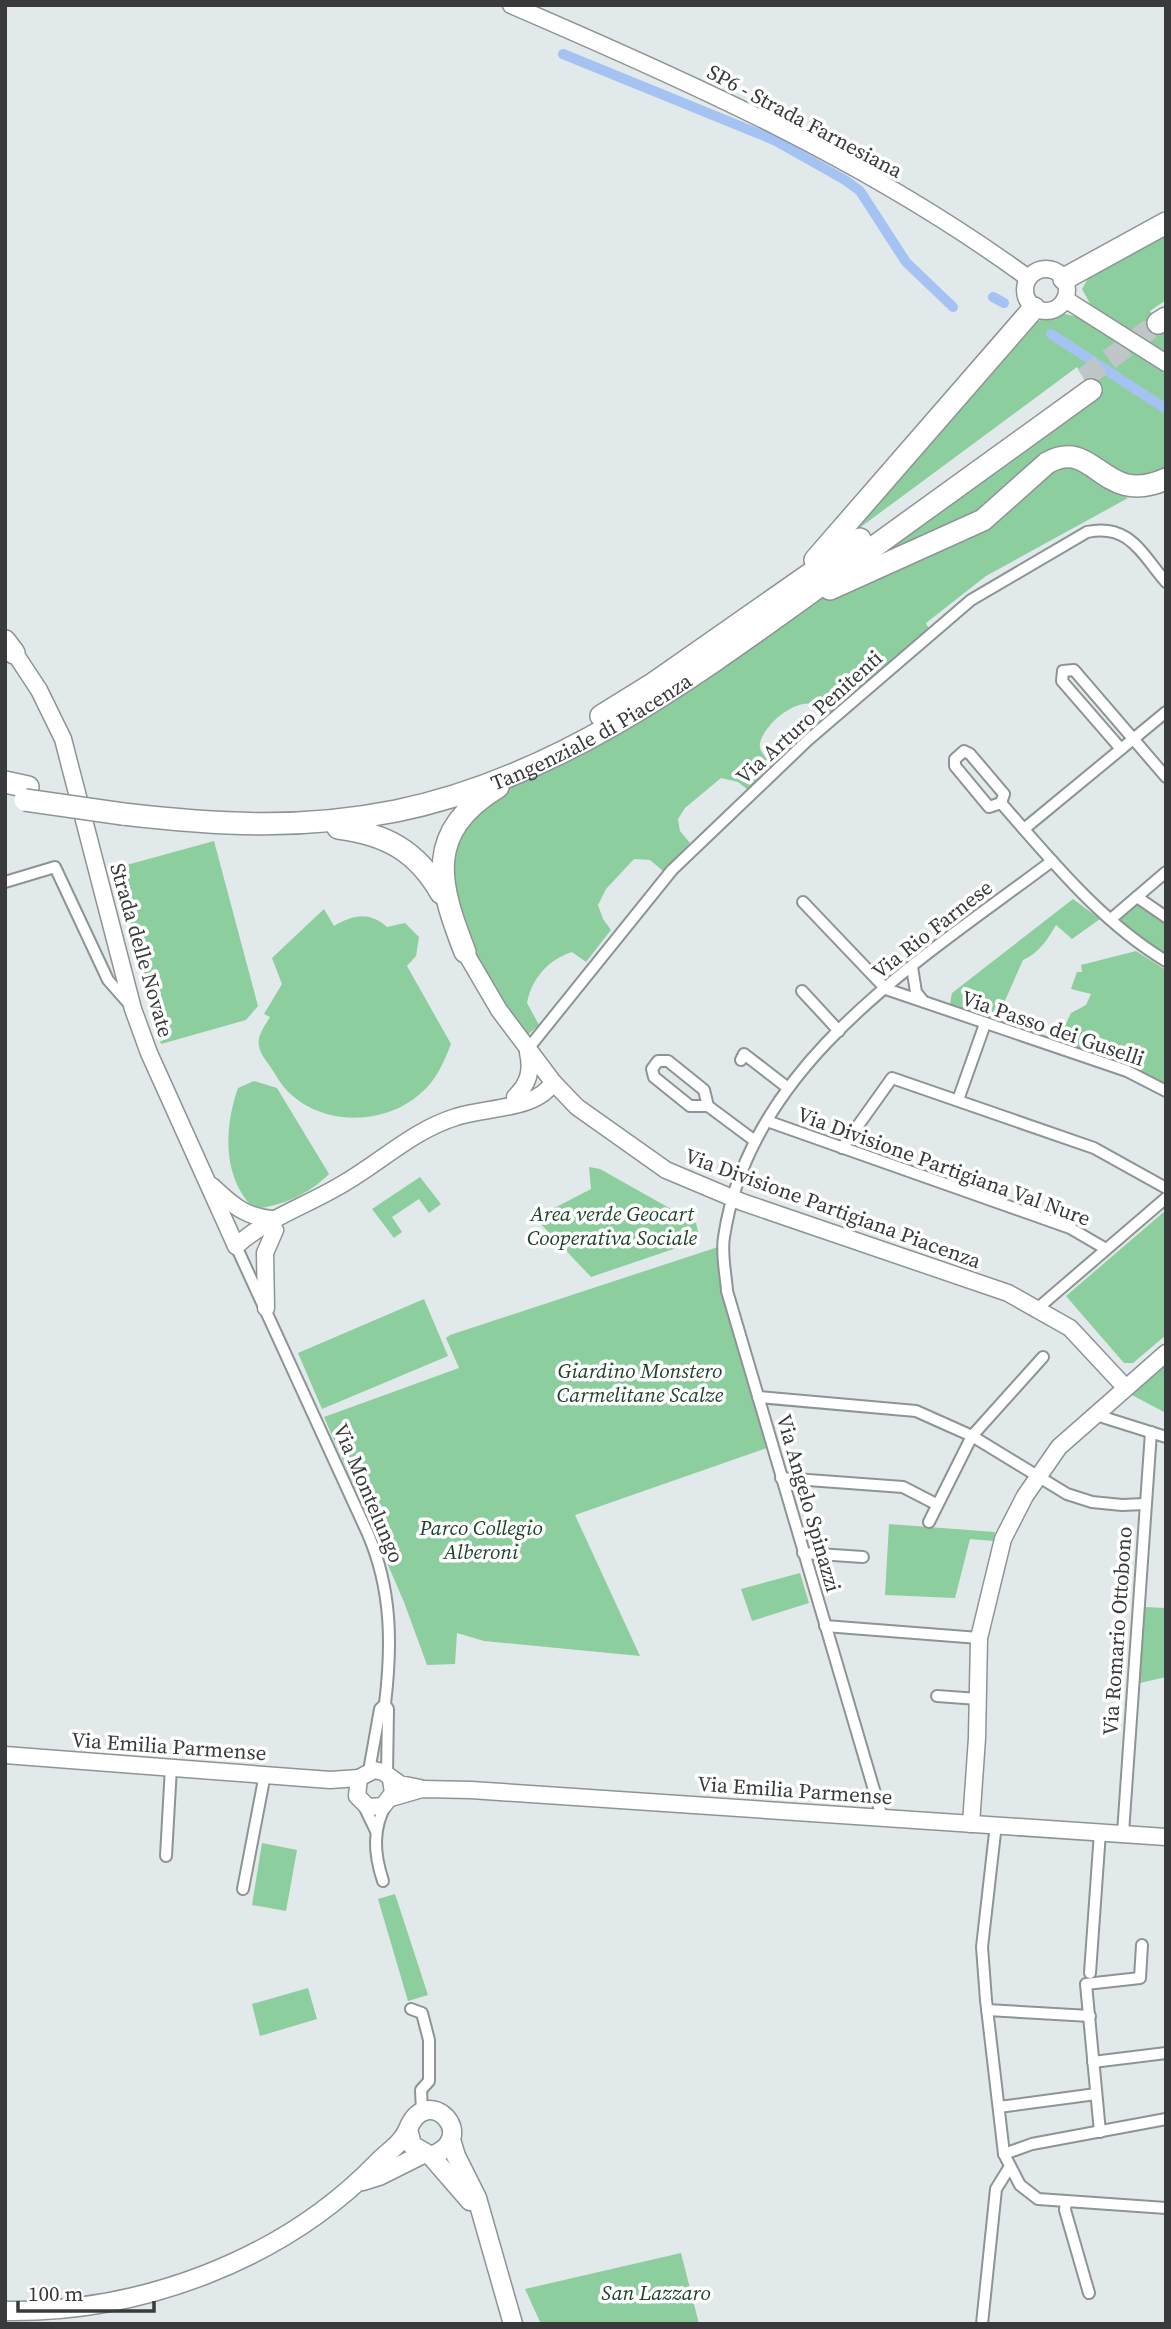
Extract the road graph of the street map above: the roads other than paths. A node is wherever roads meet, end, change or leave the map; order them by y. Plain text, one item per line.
1 (511, 5) edge
2 (1166, 223) edge
3 (1028, 278) junction
4 (1064, 289) junction
5 (1034, 308) junction
6 (1166, 363) edge
7 (1087, 384) tunnel mouth
8 (1166, 479) edge
9 (1166, 582) edge
10 (792, 597) junction
11 (8, 645) edge
12 (1166, 712) edge
13 (1133, 739) junction
14 (1121, 749) junction
15 (535, 765) junction
16 (1166, 777) edge
17 (5, 783) edge
18 (20, 795) edge
19 (1001, 803) junction
20 (122, 808) junction
21 (288, 824) junction
22 (1024, 829) junction
23 (1052, 861) junction
24 (1166, 872) edge
25 (5, 882) edge
26 (1137, 897) junction
27 (446, 901) junction
28 (803, 902) dead end
29 (1166, 917) edge
30 (1111, 919) junction
31 (465, 952) joint
32 (1166, 961) edge
33 (912, 967) junction
34 (886, 989) junction
35 (802, 991) dead end
36 (926, 1004) junction
37 (133, 1009) junction
38 (985, 1024) junction
39 (839, 1031) junction
40 (527, 1050) junction
41 (741, 1060) dead end
42 (553, 1082) junction
43 (788, 1088) junction
44 (1166, 1091) edge
45 (522, 1099) junction
46 (958, 1100) junction
47 (708, 1106) junction
48 (577, 1107) junction
49 (767, 1121) junction
50 (755, 1141) junction
51 (842, 1147) junction
52 (204, 1178) junction
53 (1166, 1188) edge
54 (732, 1198) junction
55 (1166, 1198) edge
56 (274, 1224) junction
57 (236, 1246) junction
58 (1106, 1249) junction
59 (266, 1308) junction
60 (1038, 1308) junction
61 (1166, 1353) edge
62 (1043, 1357) dead end
63 (1125, 1387) junction
64 (758, 1397) junction
65 (1093, 1414) junction
66 (1151, 1432) junction
67 (972, 1436) junction
68 (1166, 1437) edge
69 (1037, 1477) junction
70 (781, 1478) junction
71 (936, 1504) junction
72 (1145, 1504) junction
73 (929, 1522) dead end
74 (803, 1553) junction
75 (863, 1557) dead end
76 (825, 1626) junction
77 (979, 1638) junction
78 (937, 1696) dead end
79 (978, 1699) junction
80 (385, 1704) junction
81 (5, 1755) edge
82 (171, 1767) junction
83 (265, 1774) junction
84 (364, 1774) junction
85 (389, 1777) junction
86 (330, 1780) junction
87 (422, 1789) junction
88 (360, 1800) junction
89 (389, 1800) junction
90 (882, 1816) junction
91 (971, 1824) junction
92 (996, 1824) junction
93 (376, 1831) junction
94 (1100, 1832) junction
95 (1123, 1833) junction
96 (1166, 1837) edge
97 (166, 1856) dead end
98 (383, 1881) dead end
99 (243, 1889) dead end
100 (1142, 1945) dead end
101 (1090, 1973) dead end
102 (411, 2009) dead end
103 (987, 2010) junction
104 (1090, 2016) junction
105 (1166, 2053) edge
106 (1093, 2062) junction
107 (1096, 2094) junction
108 (999, 2107) junction
109 (422, 2111) junction
110 (1166, 2119) edge
111 (408, 2129) junction
112 (1100, 2132) junction
113 (452, 2140) junction
114 (1004, 2154) junction
115 (427, 2155) junction
116 (1009, 2168) junction
117 (359, 2182) junction
118 (1066, 2201) junction
119 (1166, 2208) edge
120 (480, 2211) junction
121 (1089, 2292) dead end
122 (5, 2311) edge
123 (513, 2324) edge
124 (982, 2324) edge

1 - 3 main road, SP6 - Strada Farnesiana
2 - 4 highway
3 - 4 main road
3 - 5 main road
4 - 5 main road
4 - 6 main road
5 - 10 highway
7 - 10 highway, Tangenziale di Piacenza
8 - 10 highway
9 - 40 street, Via Arturo Penitenti
10 - 15 highway, Tangenziale di Piacenza
10 - 20 highway, Tangenziale di Piacenza
11 - 37 main road, Strada delle Novate
12 - 13 street
13 - 14 street
13 - 14 street
13 - 16 street
14 - 22 street
15 - 21 highway, Tangenziale di Piacenza
15 - 27 highway
17 - 18 highway, Tangenziale di Piacenza
18 - 20 highway, Tangenziale di Piacenza
19 - 19 street
19 - 22 street
20 - 21 highway, Tangenziale di Piacenza
21 - 27 highway
22 - 23 street
23 - 30 street
23 - 33 street, Via Rio Farnese
24 - 26 street
25 - 37 street
26 - 29 street
26 - 30 street
27 - 31 highway
28 - 34 street, Via Passo dei Guselli
30 - 32 street
31 - 40 main road, Via Divisione Partigiana Piacenza
33 - 34 street, Via Rio Farnese
33 - 36 street
34 - 36 street, Via Passo dei Guselli
34 - 39 street, Via Rio Farnese
35 - 39 street
36 - 38 street, Via Passo dei Guselli
37 - 52 main road, Strada delle Novate
38 - 44 street, Via Passo dei Guselli
38 - 46 street
39 - 43 street, Via Rio Farnese
40 - 42 main road, Via Divisione Partigiana Piacenza
40 - 45 main road
41 - 43 street
42 - 45 main road
42 - 48 main road, Via Divisione Partigiana Piacenza
43 - 49 street, Via Rio Farnese
45 - 48 main road
45 - 56 main road
46 - 51 street
46 - 53 street
47 - 47 street
47 - 50 street
48 - 54 main road, Via Divisione Partigiana Piacenza
49 - 50 street, Via Rio Farnese
49 - 51 street, Via Divisione Partigiana Val Nure
50 - 54 street, Via Rio Farnese
51 - 58 street, Via Divisione Partigiana Val Nure
52 - 56 main road
52 - 57 main road, Strada delle Novate
54 - 60 main road, Via Divisione Partigiana Piacenza
54 - 64 street, Via Angelo Spinazzi
55 - 58 street
56 - 57 main road
56 - 59 main road
57 - 59 street, Strada delle Novate
58 - 60 street
59 - 80 street, Via Montelungo
60 - 63 main road, Via Divisione Partigiana Piacenza
61 - 63 main road
62 - 67 street
63 - 65 main road
64 - 67 street
64 - 70 street, Via Angelo Spinazzi
65 - 66 street
65 - 69 main road
66 - 68 street
66 - 72 street, Via Romario Ottobono
67 - 69 street
67 - 71 street
69 - 72 street
69 - 77 main road
70 - 71 street
70 - 74 street, Via Angelo Spinazzi
71 - 73 street
72 - 95 street, Via Romario Ottobono
74 - 75 street
74 - 76 street, Via Angelo Spinazzi
76 - 77 street
76 - 90 street, Via Angelo Spinazzi
77 - 79 main road
78 - 79 street
79 - 91 main road
80 - 84 street, Via Montelungo
80 - 85 street, Via Montelungo
81 - 82 main road, Via Emilia Parmense
82 - 83 main road, Via Emilia Parmense
82 - 97 street
83 - 86 main road, Via Emilia Parmense
83 - 99 street
84 - 85 main road, Via Emilia Parmense
84 - 86 main road, Via Emilia Parmense
84 - 88 main road
85 - 87 main road, Via Emilia Parmense
85 - 89 main road
86 - 88 main road, Via Emilia Parmense
87 - 89 main road, Via Emilia Parmense
87 - 90 main road, Via Emilia Parmense
88 - 89 main road, Via Emilia Parmense
88 - 93 street
89 - 93 street
90 - 91 main road, Via Emilia Parmense
91 - 92 main road, Via Emilia Parmense
92 - 94 main road, Via Emilia Parmense
92 - 103 street
93 - 98 street
94 - 95 main road, Via Emilia Parmense
94 - 101 street
95 - 96 main road, Via Emilia Parmense
100 - 104 street
102 - 109 street
103 - 104 street
103 - 108 street
104 - 106 street
105 - 106 street
106 - 107 street
107 - 108 street
107 - 112 street
108 - 114 street
109 - 111 main road
109 - 113 main road
110 - 112 street
111 - 115 main road
111 - 117 main road
112 - 114 street
113 - 115 main road
113 - 120 main road
114 - 116 street
115 - 117 main road
115 - 120 main road
116 - 118 street
116 - 124 street
117 - 122 main road
118 - 119 street
118 - 121 street
120 - 123 main road

